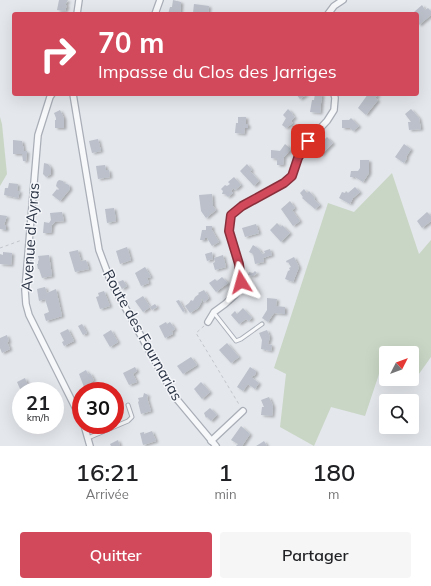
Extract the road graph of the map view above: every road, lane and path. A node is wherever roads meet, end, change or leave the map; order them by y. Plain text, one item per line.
1 (79, 0) edge
2 (160, 0) edge
3 (342, 0) edge
4 (77, 12) edge
5 (156, 12) edge
6 (330, 12) edge
7 (51, 96) edge
8 (74, 96) edge
9 (334, 96) edge
10 (29, 241) junction
11 (0, 248) edge
12 (214, 312) junction
13 (208, 322) joint
14 (262, 324) dead end
15 (72, 401) edge
16 (128, 405) dead end
17 (243, 411) joint
18 (87, 434) edge
19 (88, 438) junction
20 (211, 441) junction
21 (90, 446) edge
22 (216, 446) edge

1 - 4 street
2 - 5 street
3 - 6 street
7 - 10 street, Avenue d'Ayras
8 - 20 street, Route des Fournarias
9 - 12 street
10 - 11 path
10 - 15 street, Avenue d'Ayras
12 - 13 street
12 - 14 lane
13 - 17 path
16 - 19 lane
17 - 20 street
18 - 19 street
19 - 21 street
20 - 22 street, Route des Fournarias

